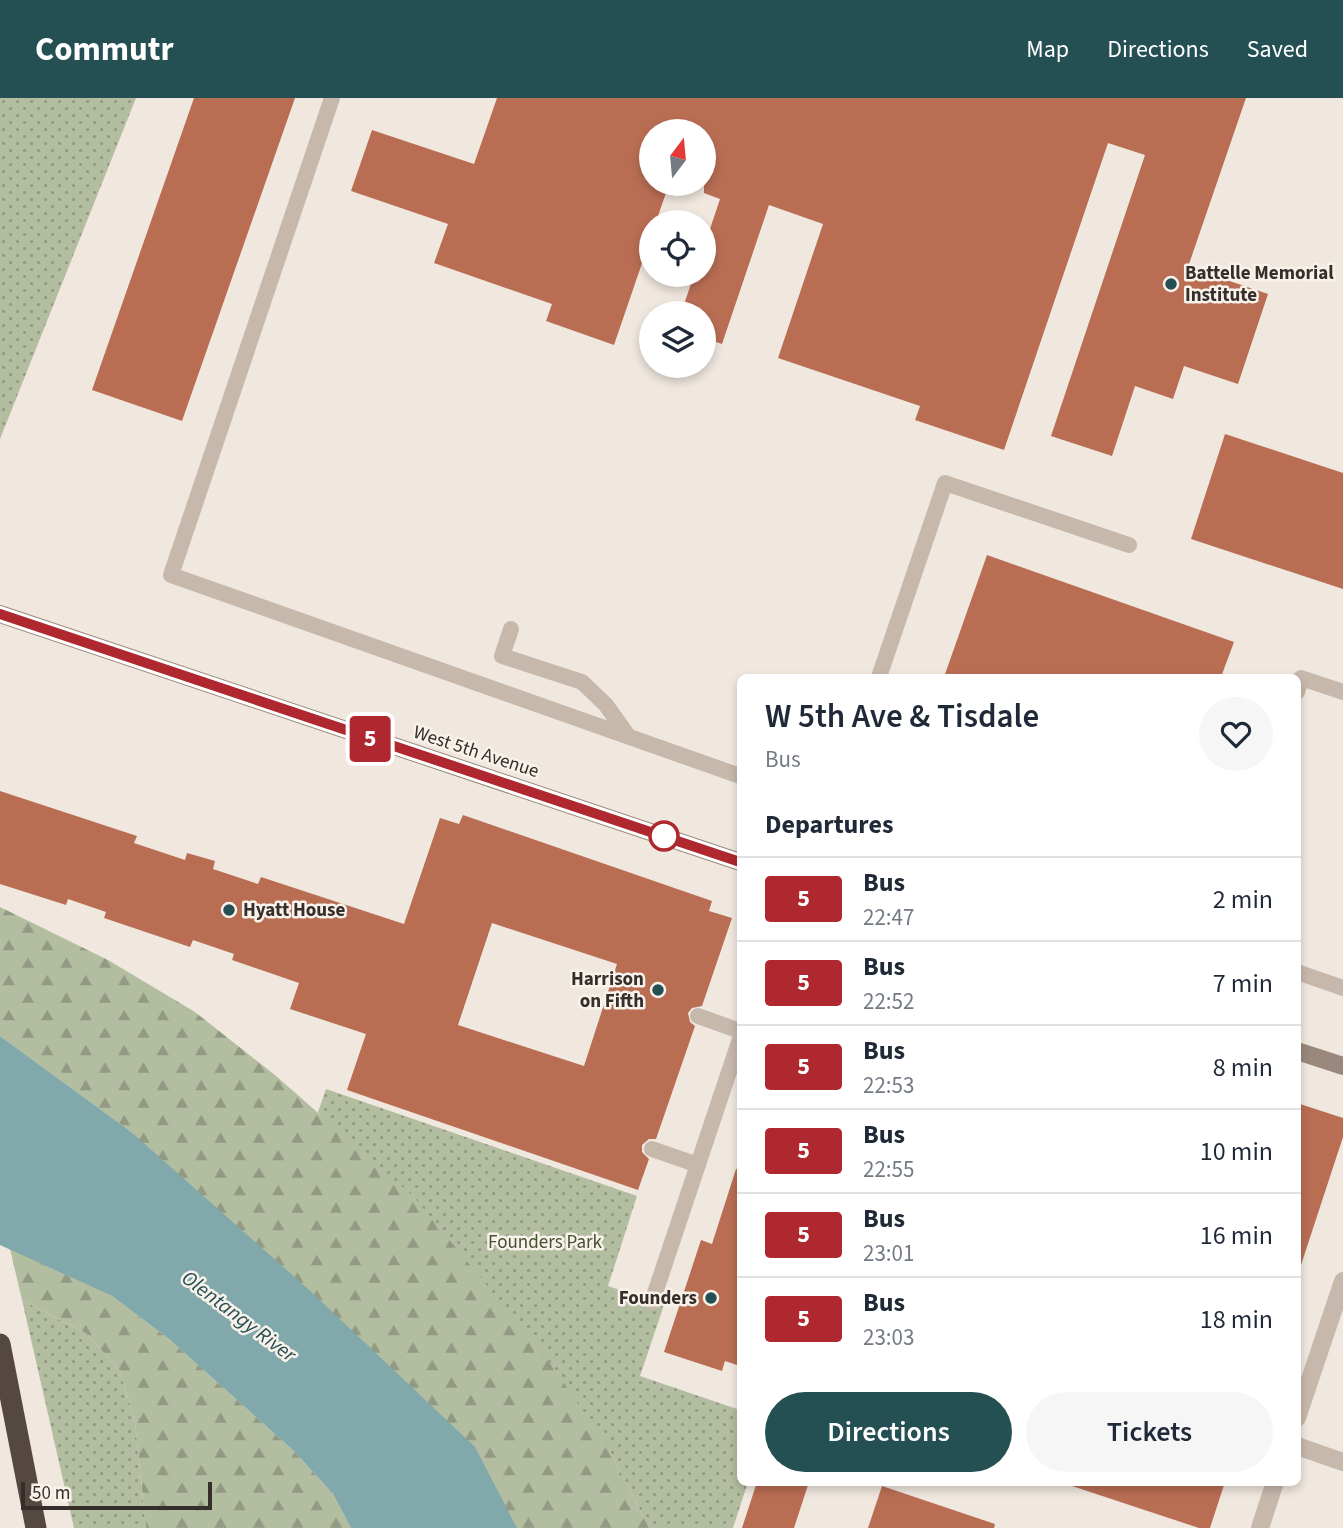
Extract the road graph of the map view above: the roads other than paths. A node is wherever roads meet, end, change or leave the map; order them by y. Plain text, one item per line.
1 (332, 98) edge
2 (1129, 545) dead end
3 (0, 614) edge
4 (511, 629) dead end
5 (881, 674) edge
6 (1301, 678) edge
7 (1343, 692) edge
8 (628, 736) junction
9 (737, 775) edge
10 (737, 861) edge
11 (1301, 973) edge
12 (1343, 988) edge
13 (698, 1016) dead end
14 (737, 1030) edge
15 (737, 1048) edge
16 (1301, 1052) edge
17 (1343, 1066) edge
18 (652, 1149) dead end
19 (698, 1165) junction
20 (1343, 1281) edge
21 (652, 1302) dead end
22 (0, 1344) edge
23 (1301, 1406) edge
24 (1301, 1447) edge
25 (1343, 1462) edge
26 (1274, 1486) edge
27 (36, 1528) edge
28 (1260, 1528) edge

1 - 8 lane
2 - 5 lane
3 - 10 main road, West 5th Avenue
4 - 8 lane
6 - 7 lane
8 - 9 lane
11 - 12 lane
13 - 14 lane
15 - 19 lane
16 - 17 main road
18 - 19 lane
19 - 21 lane
20 - 23 street
22 - 27 highway
24 - 25 street
26 - 28 street

